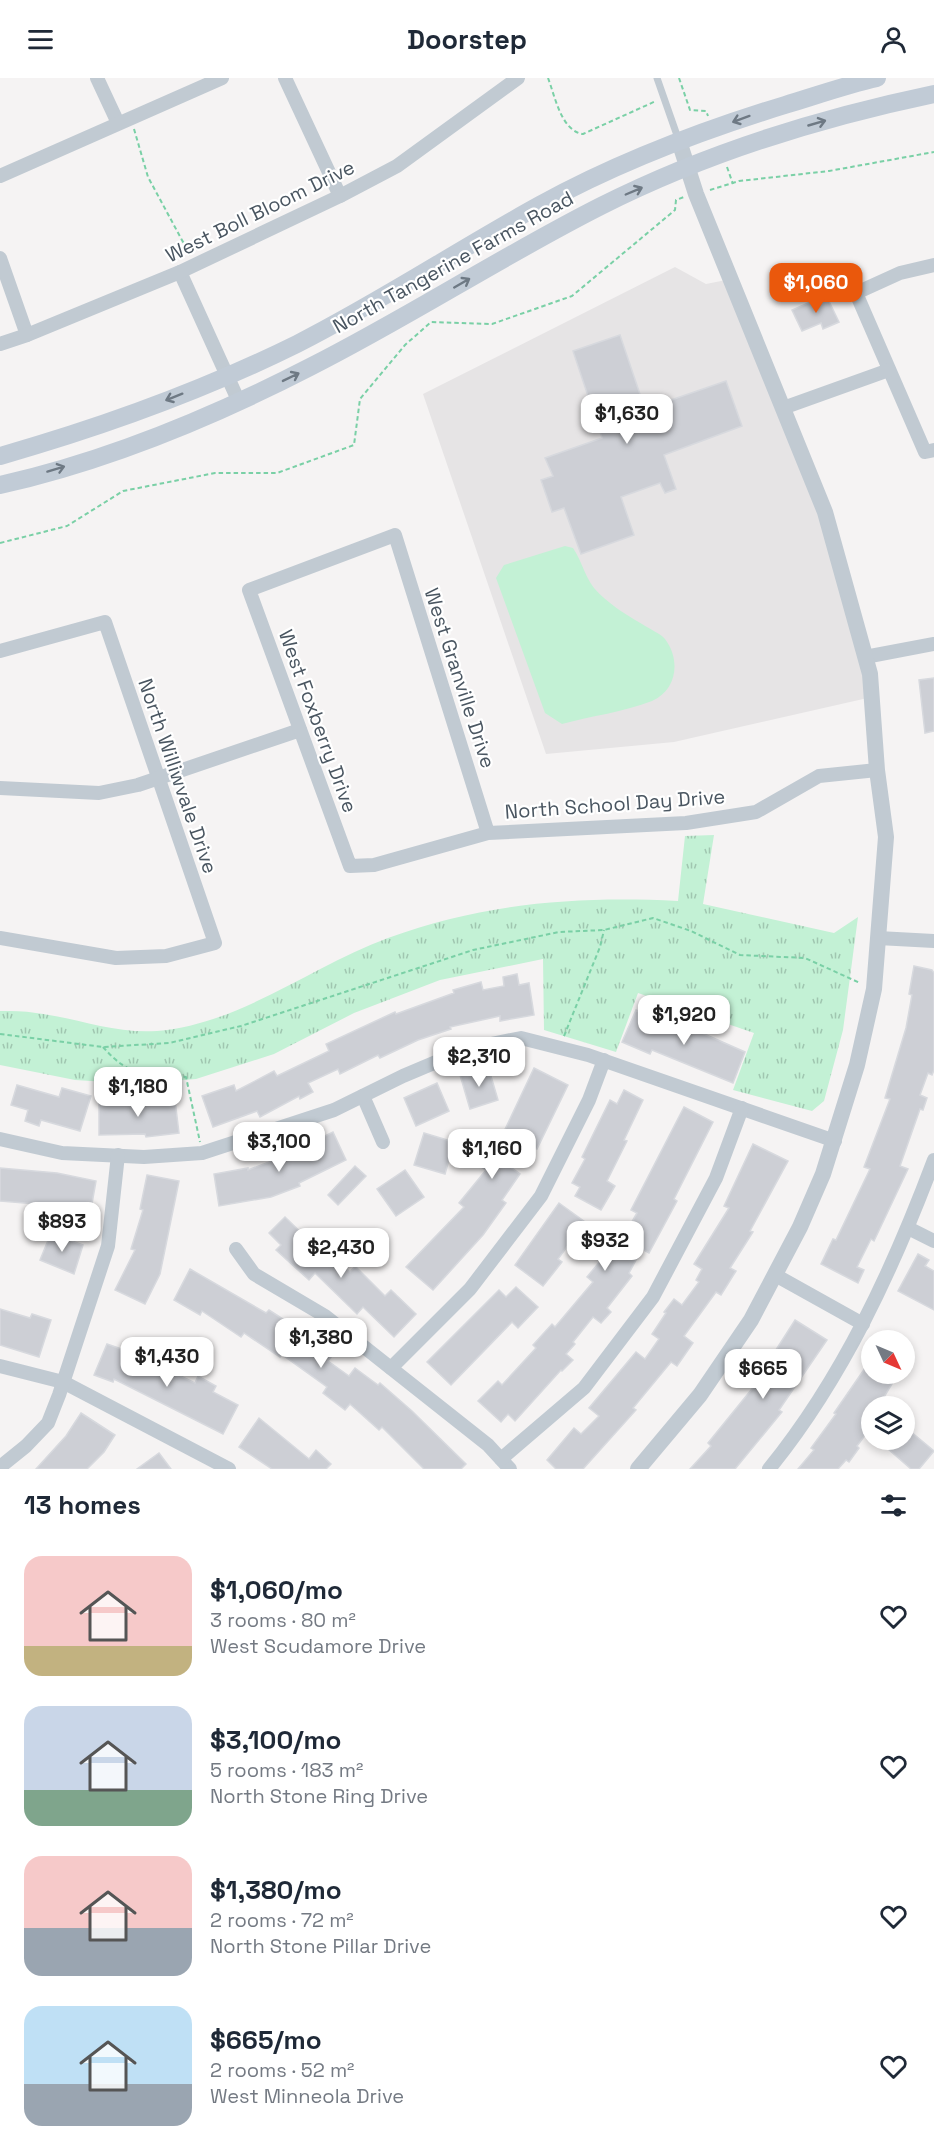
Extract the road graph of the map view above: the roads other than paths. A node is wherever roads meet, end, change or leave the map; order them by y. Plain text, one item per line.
1 (97, 78) edge
2 (222, 78) edge
3 (285, 78) edge
4 (518, 78) edge
5 (657, 78) edge
6 (877, 78) edge
7 (934, 94) edge
8 (124, 121) junction
9 (679, 141) junction
10 (688, 169) junction
11 (0, 176) edge
12 (340, 196) junction
13 (0, 258) edge
14 (934, 265) edge
15 (180, 272) junction
16 (27, 335) junction
17 (0, 344) edge
18 (889, 370) junction
19 (228, 375) junction
20 (239, 402) junction
21 (783, 408) junction
22 (929, 451) edge
23 (0, 456) edge
24 (0, 485) edge
25 (395, 535) joint
26 (934, 644) edge
27 (0, 651) edge
28 (865, 657) junction
29 (300, 730) junction
30 (878, 770) junction
31 (159, 778) junction
32 (0, 788) edge
33 (488, 833) junction
34 (350, 866) joint
35 (0, 938) edge
36 (878, 938) junction
37 (934, 941) edge
38 (604, 1060) junction
39 (363, 1096) junction
40 (742, 1108) junction
41 (0, 1139) edge
42 (835, 1141) junction
43 (383, 1142) dead end
44 (118, 1155) junction
45 (934, 1160) edge
46 (908, 1228) junction
47 (934, 1241) edge
48 (236, 1249) dead end
49 (775, 1275) junction
50 (863, 1324) junction
51 (0, 1366) edge
52 (391, 1368) junction
53 (63, 1382) junction
54 (506, 1464) edge
55 (0, 1467) edge
56 (229, 1469) edge
57 (638, 1469) edge
58 (768, 1469) edge

1 - 8 street
2 - 8 street
3 - 12 street
4 - 12 street, West Boll Bloom Drive
5 - 9 lane
6 -> 9 main road, North Tangerine Farms Road
10 -> 7 main road, North Tangerine Farms Road
8 - 11 street
9 - 10 street
9 - 19 main road, North Tangerine Farms Road
20 -> 10 main road, North Tangerine Farms Road
10 - 21 street
12 - 15 street, West Boll Bloom Drive
13 - 16 street
14 - 18 street
15 - 16 street, West Boll Bloom Drive
15 - 19 street
16 - 17 street, West Boll Bloom Drive
18 - 21 street
18 - 22 street
19 - 20 street
19 -> 23 main road, North Tangerine Farms Road
24 -> 20 main road, North Tangerine Farms Road
21 - 28 street
25 - 29 street, West Foxberry Drive
25 - 33 street, West Granville Drive
26 - 28 street
27 - 31 street, North Williwvale Drive
28 - 30 street
29 - 31 street
29 - 34 street, West Foxberry Drive
30 - 33 street, North School Day Drive
30 - 36 street
31 - 32 street
31 - 35 street, North Williwvale Drive
33 - 34 street, North School Day Drive
36 - 37 street
36 - 42 street
38 - 39 street
38 - 40 street
38 - 52 street
39 - 43 street
39 - 44 street
40 - 42 street
40 - 54 street
41 - 44 street
42 - 49 street
44 - 53 street
45 - 46 street
46 - 47 street
46 - 50 street
48 - 52 street
49 - 50 street
49 - 57 street
50 - 58 street
51 - 53 street
52 - 54 street
53 - 55 street
53 - 56 street

